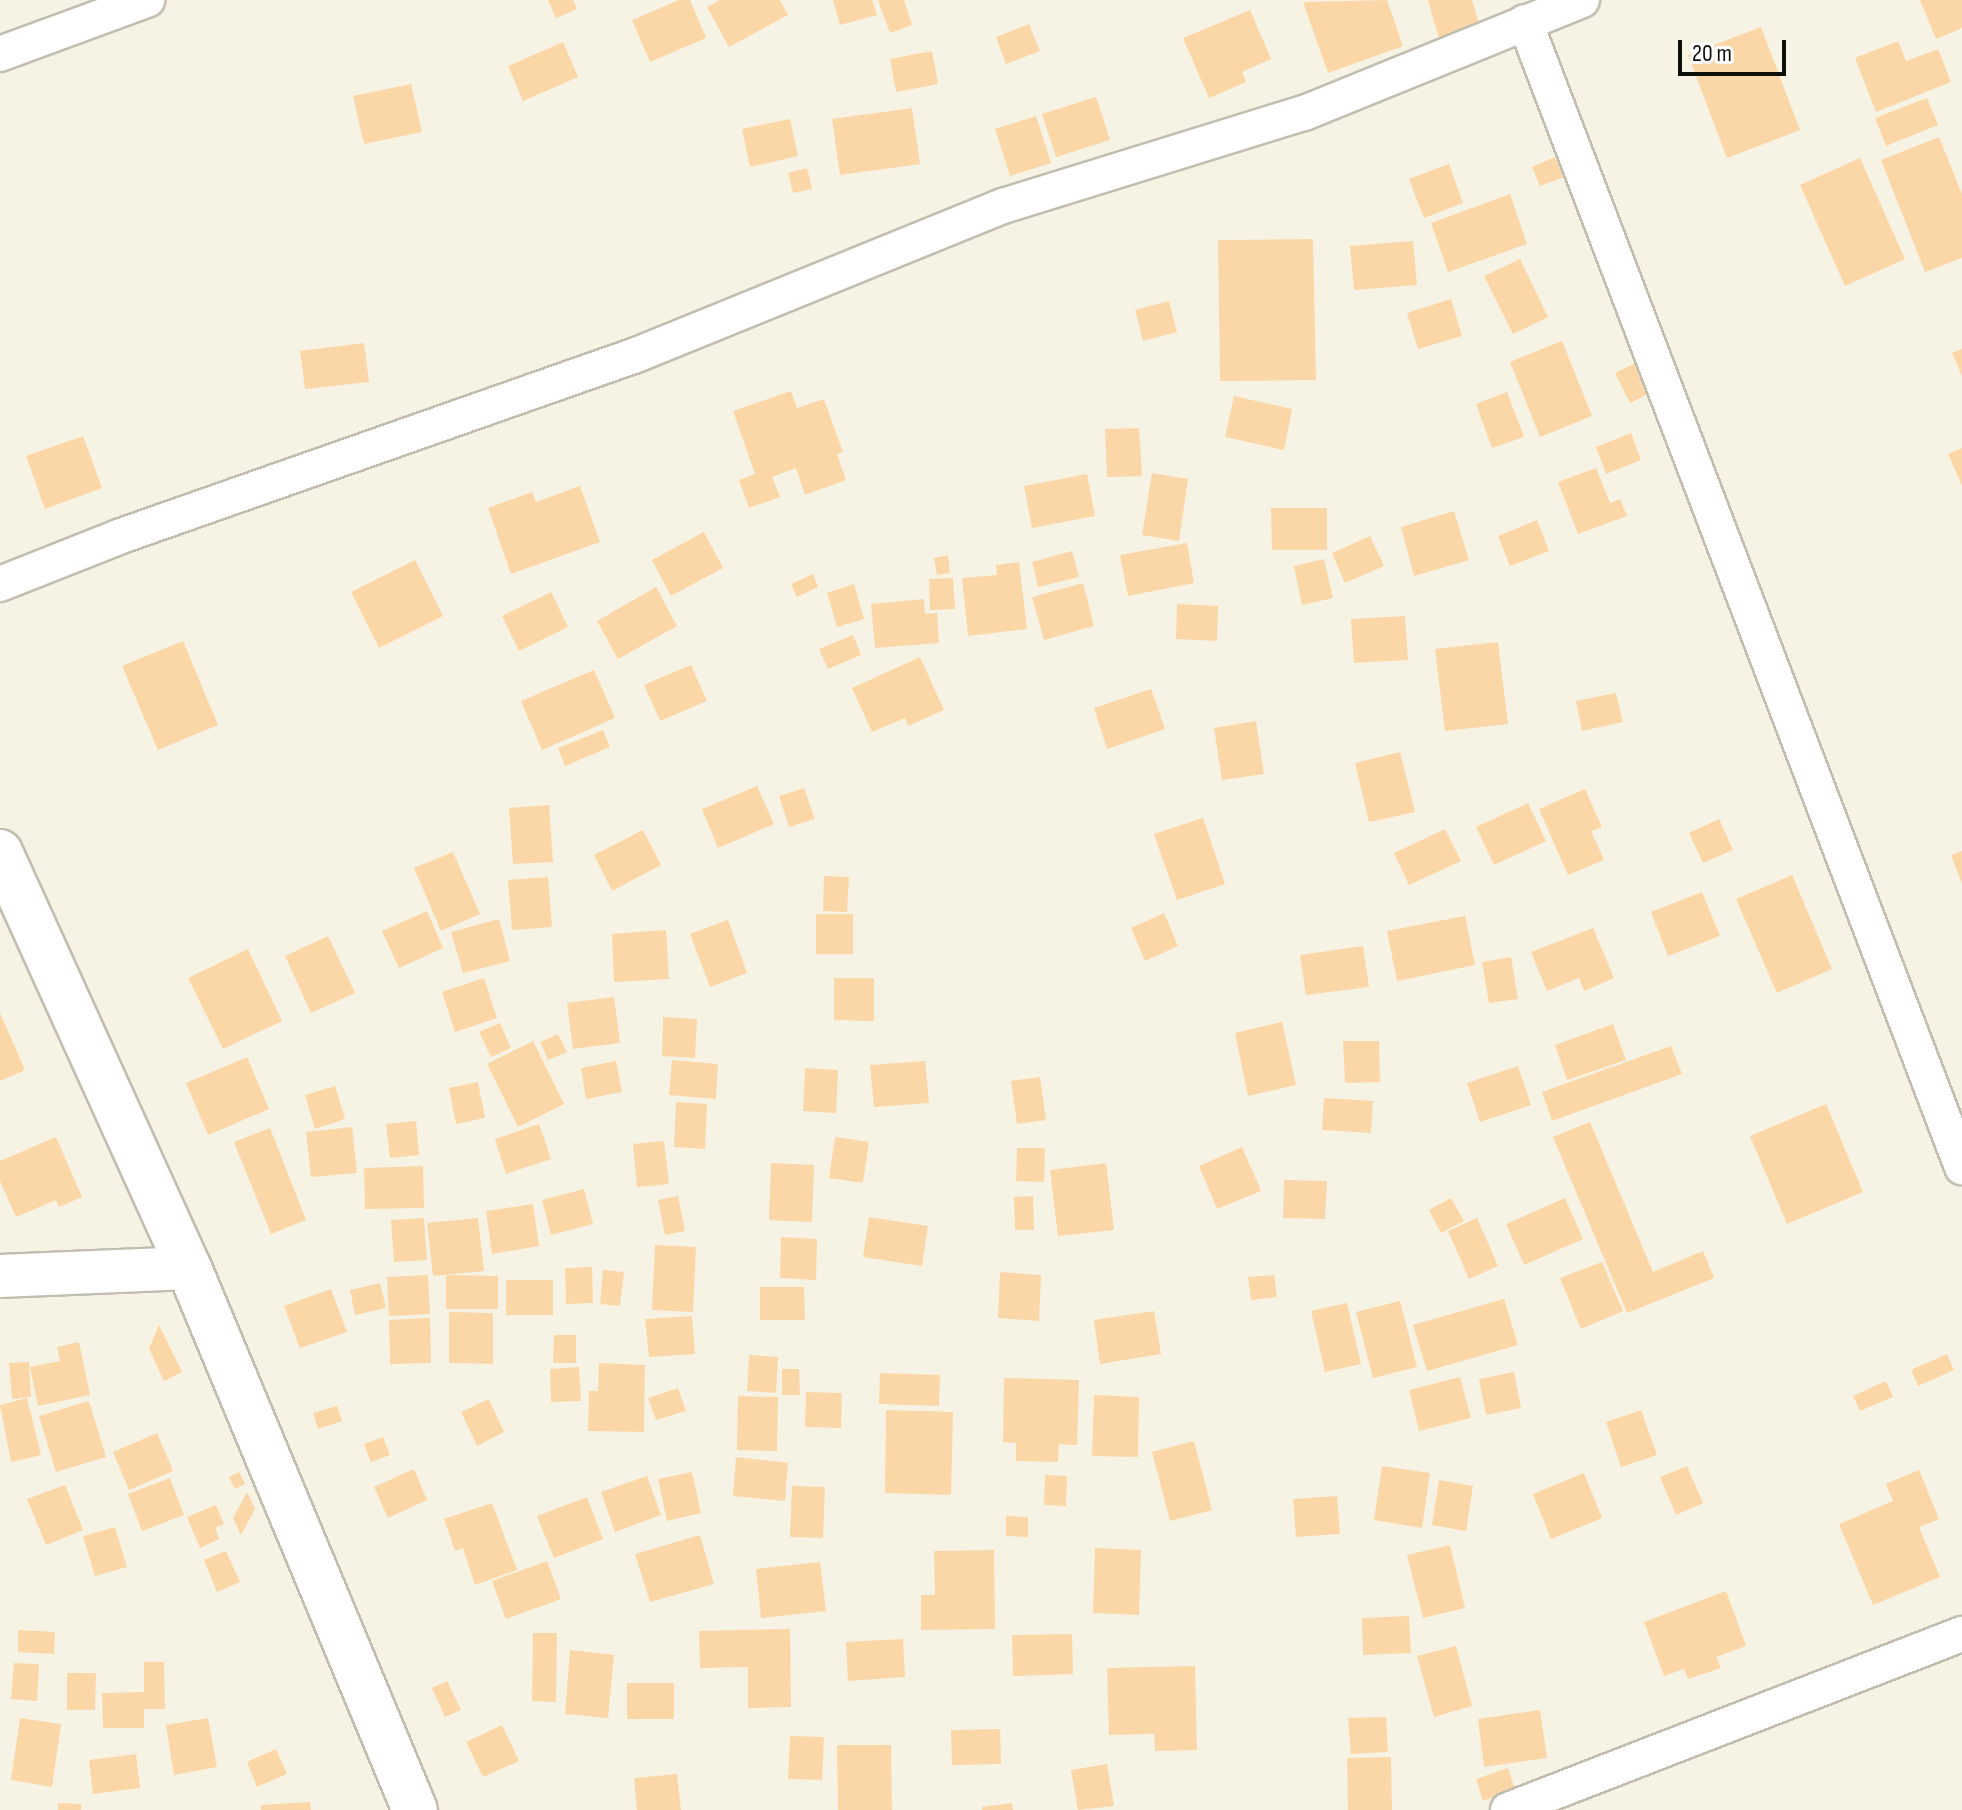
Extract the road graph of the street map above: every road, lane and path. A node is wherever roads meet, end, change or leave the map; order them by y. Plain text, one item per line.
1 (147, 0) edge
2 (1582, 0) edge
3 (1525, 22) junction
4 (0, 54) edge
5 (0, 584) edge
6 (0, 852) edge
7 (1962, 1167) edge
8 (189, 1268) junction
9 (0, 1276) edge
10 (1962, 1634) edge
11 (415, 1810) edge
12 (1508, 1810) edge

1 - 4 street
2 - 3 street
3 - 5 street
3 - 7 street
6 - 8 main road
8 - 9 street
8 - 11 main road
10 - 12 street

